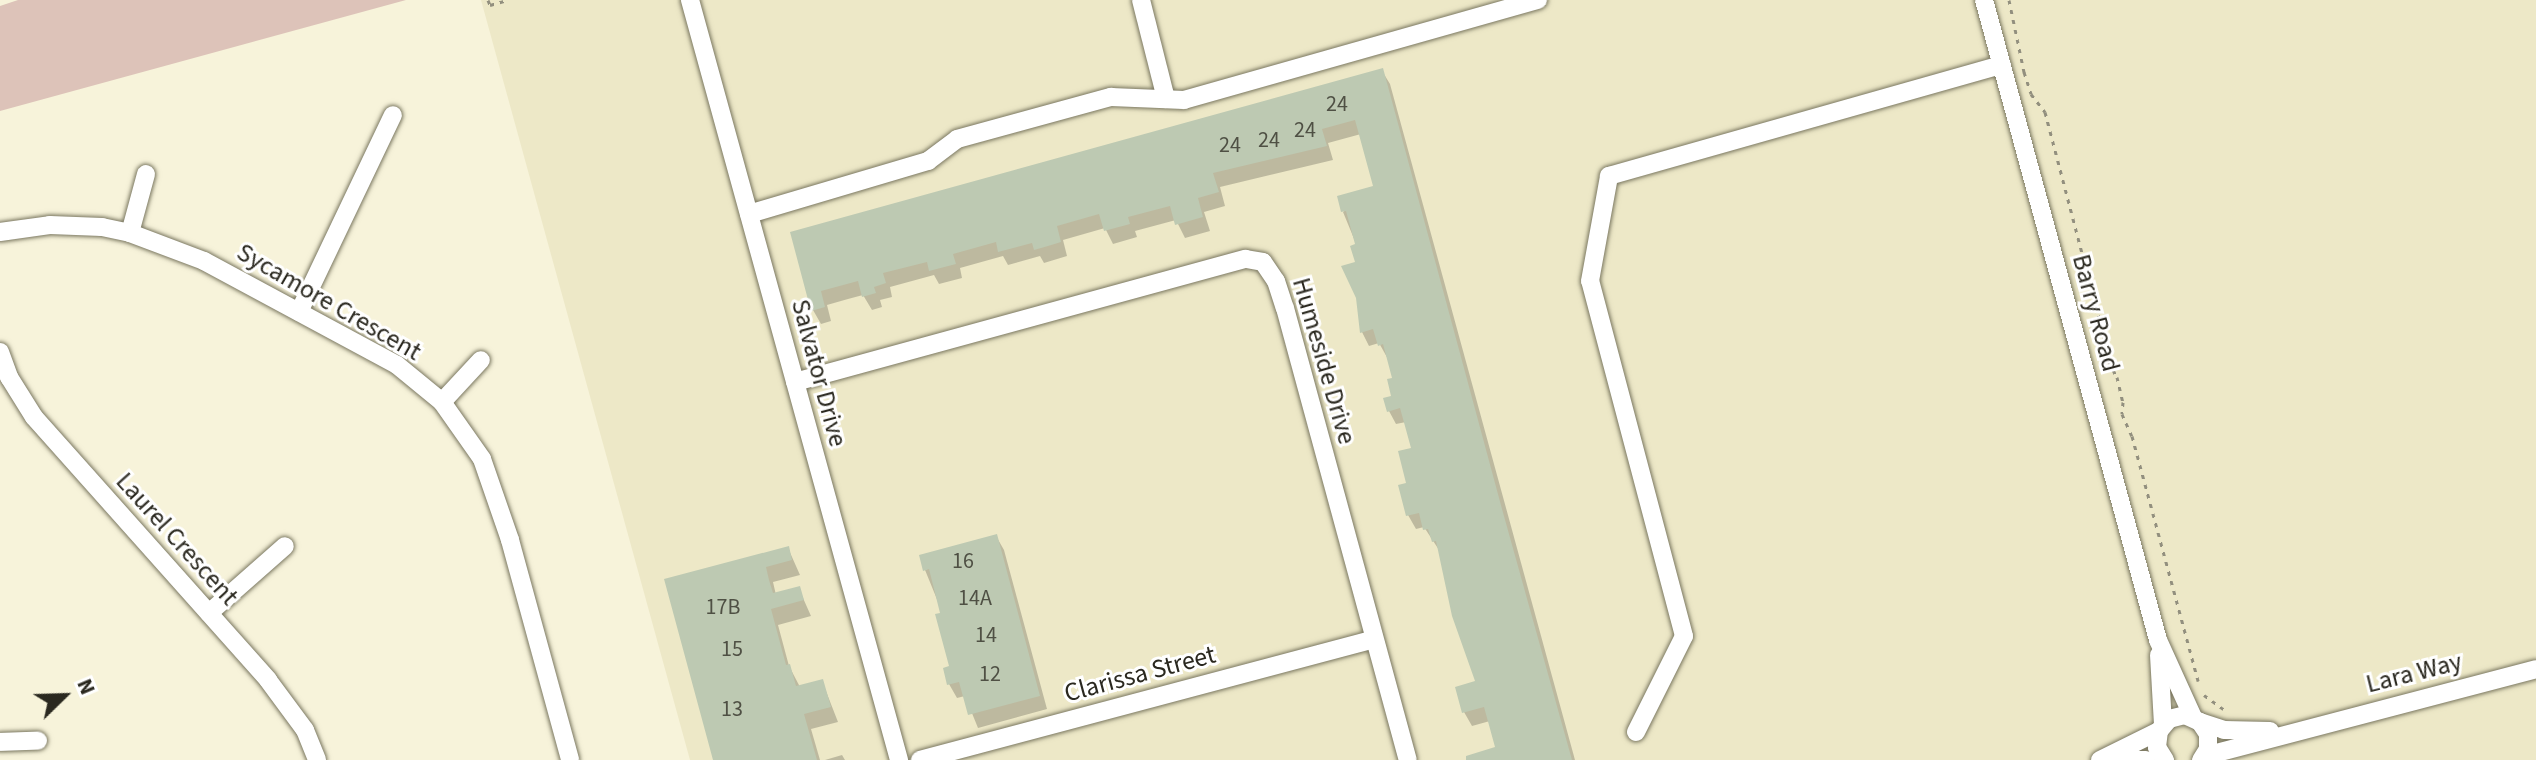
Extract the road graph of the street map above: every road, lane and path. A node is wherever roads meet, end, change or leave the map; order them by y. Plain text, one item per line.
1 (488, 0) edge
2 (508, 0) edge
3 (690, 0) edge
4 (1141, 0) edge
5 (1538, 0) edge
6 (1984, 0) edge
7 (2009, 0) edge
8 (2002, 65) junction
9 (1166, 99) junction
10 (393, 115) dead end
11 (146, 174) dead end
12 (749, 214) junction
13 (0, 232) edge
14 (130, 233) junction
15 (299, 312) junction
16 (0, 352) edge
17 (481, 360) dead end
18 (795, 382) junction
19 (442, 402) junction
20 (285, 546) dead end
21 (209, 613) junction
22 (1374, 639) junction
23 (2158, 640) junction
24 (2536, 669) edge
25 (2197, 719) junction
26 (2161, 727) junction
27 (2305, 728) junction
28 (2224, 730) junction
29 (1636, 732) dead end
30 (38, 741) dead end
31 (0, 742) edge
32 (2203, 759) edge
33 (317, 760) edge
34 (570, 760) edge
35 (899, 760) edge
36 (920, 760) edge
37 (1408, 760) edge
38 (2100, 760) edge
39 (2122, 760) edge
40 (2146, 760) edge
41 (2165, 760) edge

1 - 2 path
3 - 12 street, Salvator Drive
4 - 9 street
5 - 9 street
6 - 8 street, Barry Road
7 - 28 path
8 - 23 street, Barry Road
8 - 29 street
9 - 12 street
10 - 15 street
11 - 14 street
12 - 18 street, Salvator Drive
13 - 14 street, Sycamore Crescent
14 - 15 street, Sycamore Crescent
15 - 19 street, Sycamore Crescent
16 - 21 street, Laurel Crescent
17 - 19 street
18 - 22 street, Humeside Drive
18 - 35 street, Salvator Drive
19 - 34 street, Sycamore Crescent
20 - 21 street
21 - 33 street, Laurel Crescent
22 - 36 street, Clarissa Street
22 - 37 street, Humeside Drive
23 - 25 street, Barry Road
23 - 26 street, Barry Road
24 - 27 street, Lara Way
25 - 26 street
25 - 28 street
25 - 32 street, Barry Road
26 - 38 street
26 - 41 street, Barry Road
27 - 28 street
27 - 32 street
30 - 31 street
39 - 40 street

